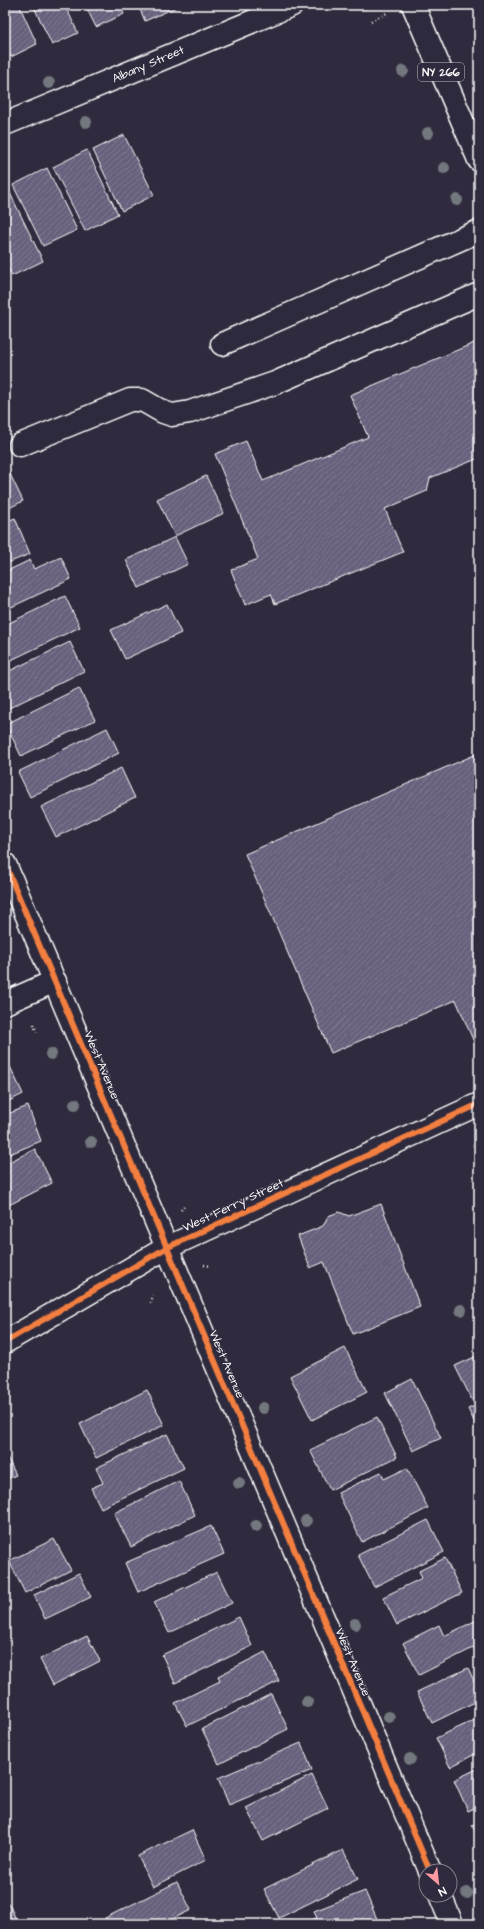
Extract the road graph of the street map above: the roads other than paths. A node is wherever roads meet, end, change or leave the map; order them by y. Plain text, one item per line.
1 (292, 5) edge
2 (413, 5) edge
3 (5, 124) edge
4 (479, 160) edge
5 (479, 232) edge
6 (479, 294) edge
7 (222, 344) dead end
8 (20, 445) dead end
9 (5, 864) edge
10 (55, 981) junction
11 (5, 1003) edge
12 (479, 1104) edge
13 (166, 1248) junction
14 (5, 1342) edge
15 (427, 1863) edge
16 (443, 1903) edge
17 (452, 1924) edge

1 - 3 street, Albany Street
2 - 4 street, NY 266
5 - 7 street
6 - 8 street
9 - 10 street, West Avenue
10 - 11 street
10 - 13 street, West Avenue
12 - 13 street, West Ferry Street
13 - 14 street, West Ferry Street
13 - 15 street, West Avenue
16 - 17 street

